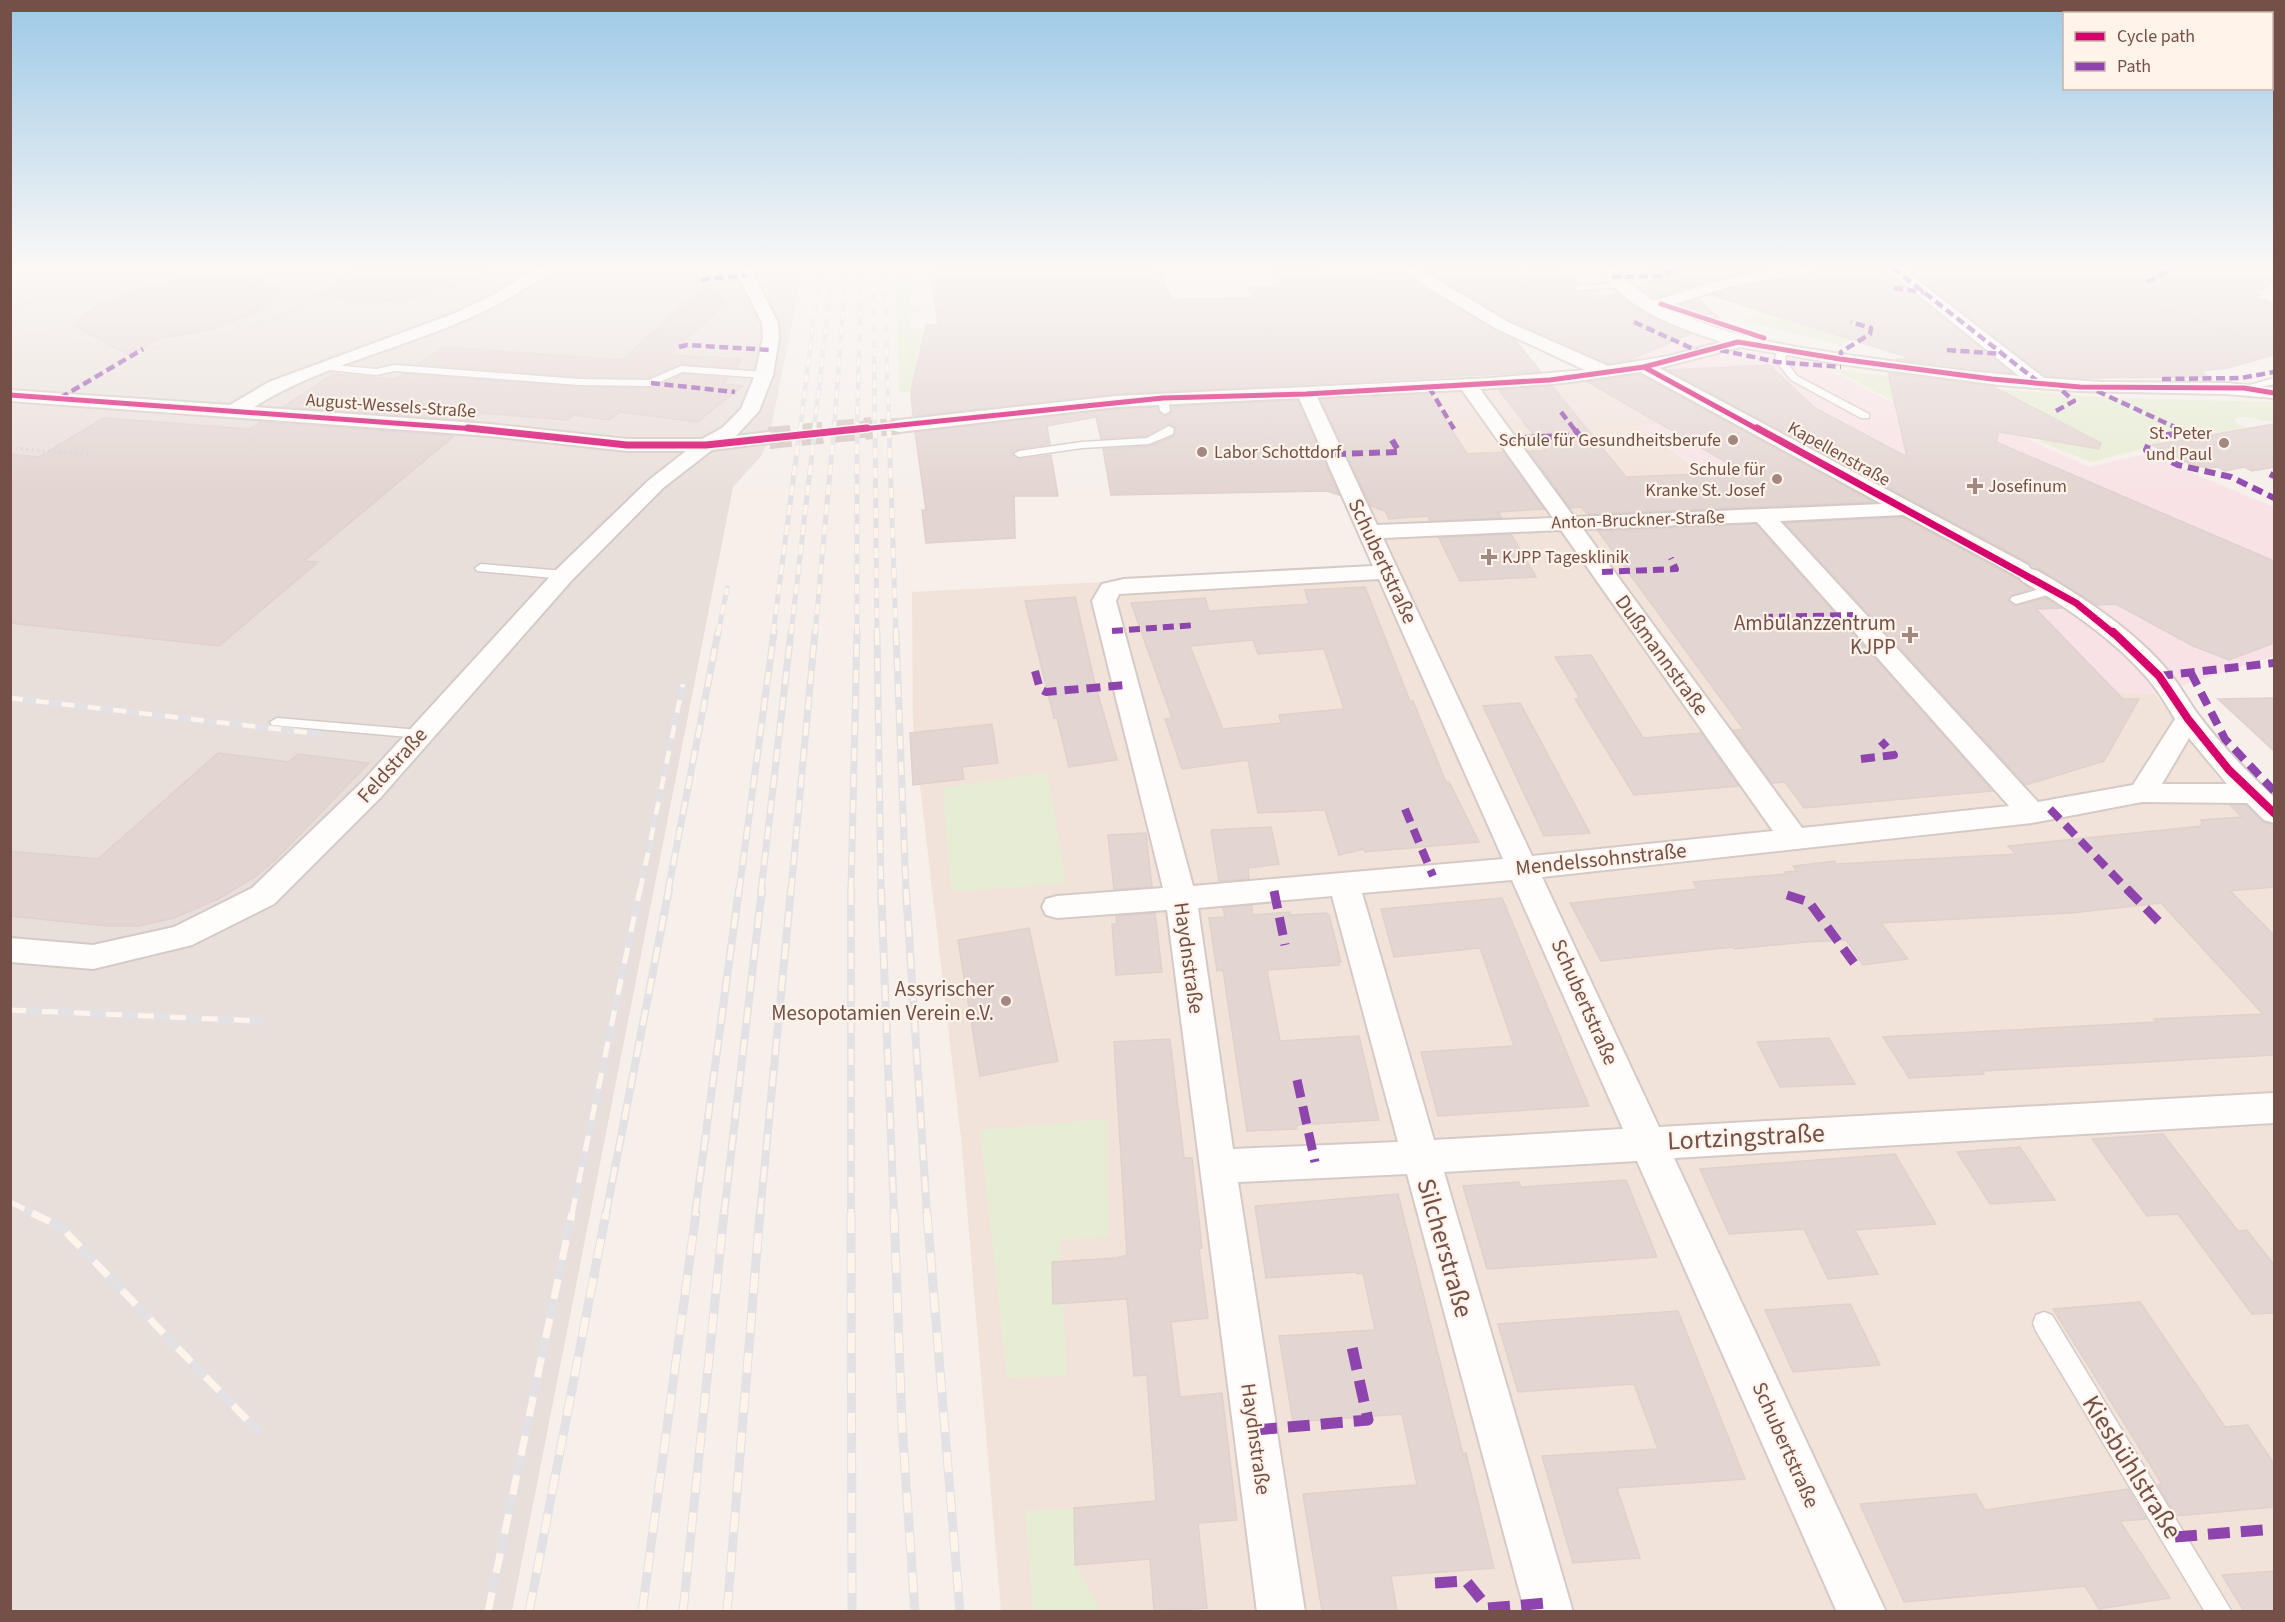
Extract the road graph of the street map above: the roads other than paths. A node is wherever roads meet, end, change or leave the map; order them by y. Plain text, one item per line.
1 (386, 344) edge
2 (770, 344) edge
3 (1541, 344) edge
4 (1733, 344) edge
5 (1746, 344) edge
6 (1989, 344) edge
7 (1782, 351) junction
8 (323, 367) junction
9 (1644, 367) junction
10 (1604, 371) junction
11 (764, 375) junction
12 (2274, 381) edge
13 (2039, 383) junction
14 (1468, 385) junction
15 (2244, 388) junction
16 (2274, 393) edge
17 (1306, 394) junction
18 (10, 395) edge
19 (236, 410) junction
20 (1865, 416) dead end
21 (899, 426) tunnel mouth
22 (1169, 429) dead end
23 (769, 438) tunnel mouth
24 (706, 445) junction
25 (1018, 454) dead end
26 (1906, 509) junction
27 (1763, 515) junction
28 (1568, 524) junction
29 (1370, 532) junction
30 (481, 568) dead end
31 (1388, 572) junction
32 (564, 575) junction
33 (2054, 589) junction
34 (2016, 600) dead end
35 (2188, 719) junction
36 (277, 722) dead end
37 (420, 734) junction
38 (2142, 793) junction
39 (2264, 804) edge
40 (2032, 813) junction
41 (1794, 838) junction
42 (1524, 868) junction
43 (1344, 884) junction
44 (1181, 898) junction
45 (1057, 907) dead end
46 (10, 950) edge
47 (2274, 1108) edge
48 (1649, 1142) junction
49 (1420, 1157) junction
50 (1216, 1166) junction
51 (2044, 1323) dead end
52 (1281, 1611) edge
53 (1549, 1611) edge
54 (1862, 1611) edge
55 (2220, 1611) edge

1 - 8 street
2 - 11 street, Feldstraße
3 - 10 street
4 - 9 street
5 - 7 street
6 - 13 street
7 - 13 street
7 - 20 lane
8 - 11 lane
8 - 19 street
9 - 10 street
9 - 26 street, Kapellenstraße
10 - 14 street
11 - 24 street, Feldstraße
12 - 15 lane
13 - 15 street
14 - 17 street
14 - 28 street, Dußmannstraße
15 - 16 street
17 - 21 street
17 - 29 street, Schubertstraße
18 - 19 street, August-Wessels-Straße
19 - 24 street, August-Wessels-Straße
22 - 25 lane
23 - 24 street, August-Wessels-Straße
24 - 32 street, Feldstraße
26 - 27 street, Anton-Bruckner-Straße
26 - 33 street, Kapellenstraße
27 - 28 street, Anton-Bruckner-Straße
27 - 40 street
28 - 29 street, Anton-Bruckner-Straße
28 - 41 street, Dußmannstraße
29 - 31 street, Schubertstraße
30 - 32 lane
31 - 42 street, Schubertstraße
31 - 44 street, Haydnstraße
32 - 37 street, Feldstraße
33 - 34 lane
33 - 35 street, Kapellenstraße
35 - 38 street
35 - 39 street, Kapellenstraße
36 - 37 lane
37 - 46 street, Feldstraße
38 - 39 street, Mendelssohnstraße
38 - 40 street, Mendelssohnstraße
40 - 41 street, Mendelssohnstraße
41 - 42 street, Mendelssohnstraße
42 - 43 street, Mendelssohnstraße
42 - 48 street, Schubertstraße
43 - 44 street, Mendelssohnstraße
43 - 49 street, Silcherstraße
44 - 45 street, Mendelssohnstraße
44 - 50 street, Haydnstraße
47 - 48 street, Lortzingstraße
48 - 49 street, Lortzingstraße
48 - 54 street, Schubertstraße
49 - 50 street, Lortzingstraße
49 - 53 street, Silcherstraße
50 - 52 street, Haydnstraße
51 - 55 lane, Kiesbühlstraße

